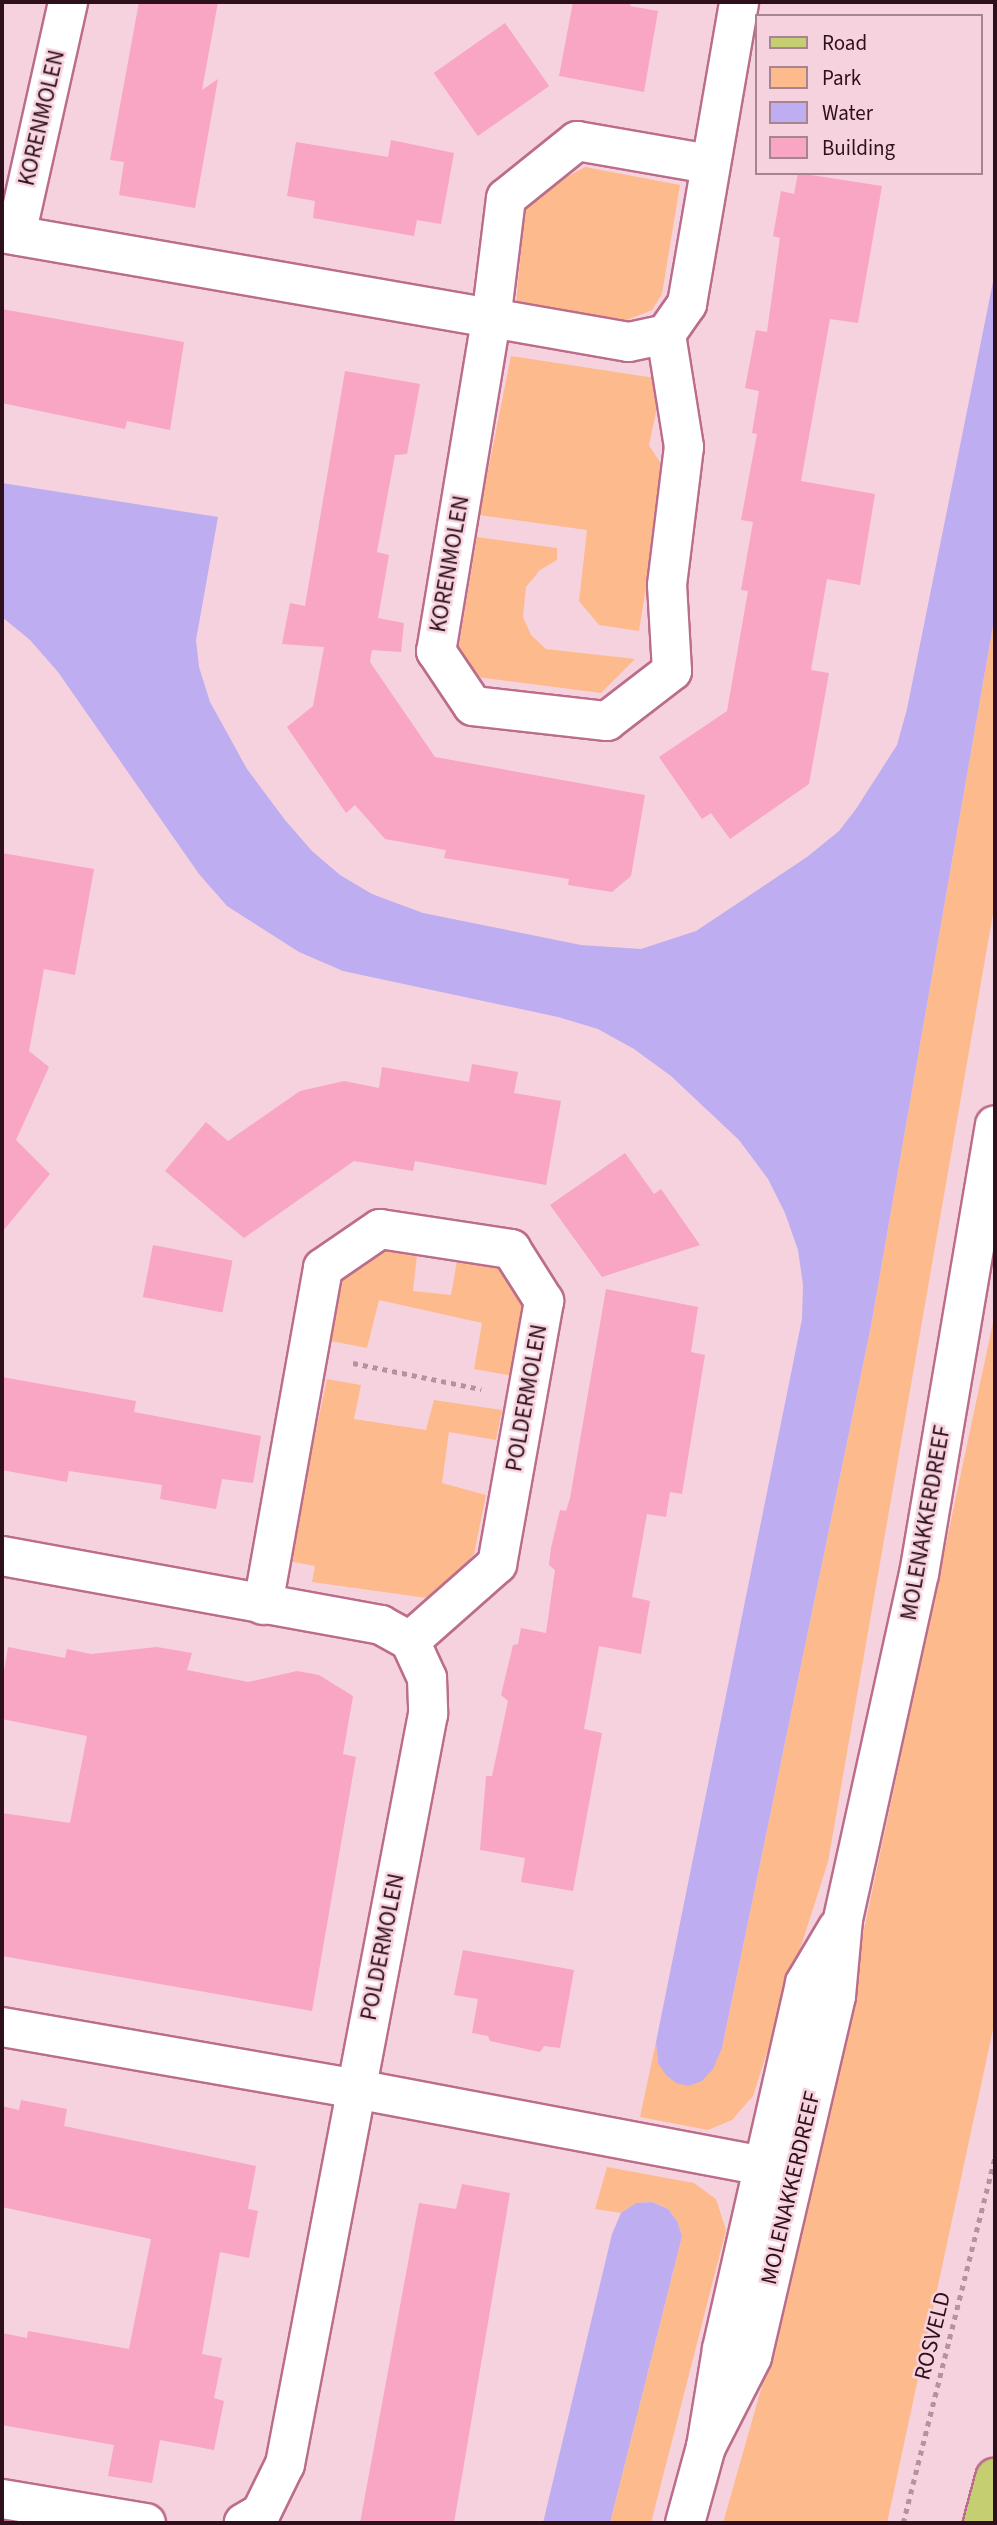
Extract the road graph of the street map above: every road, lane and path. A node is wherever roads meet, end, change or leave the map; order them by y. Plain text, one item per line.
1 (68, 2) edge
2 (739, 2) edge
3 (709, 164) junction
4 (9, 234) edge
5 (491, 320) junction
6 (666, 334) junction
7 (995, 1125) edge
8 (307, 1354) junction
9 (527, 1398) junction
10 (2, 1556) edge
11 (263, 1605) junction
12 (410, 1641) junction
13 (2, 2027) edge
14 (356, 2089) junction
15 (995, 2156) edge
16 (778, 2169) junction
17 (995, 2478) edge
18 (2, 2499) edge
19 (257, 2520) edge
20 (146, 2523) edge
21 (685, 2523) edge
22 (903, 2523) edge
23 (983, 2523) edge

1 - 4 street, KORENMOLEN
2 - 3 street
3 - 5 street, KORENMOLEN
3 - 6 street
4 - 5 street, KORENMOLEN
5 - 6 street, KORENMOLEN
5 - 6 street, KORENMOLEN
7 - 16 street, MOLENAKKERDREEF
8 - 9 path
8 - 9 street, POLDERMOLEN
8 - 11 street, POLDERMOLEN
9 - 12 street, POLDERMOLEN
10 - 11 street
11 - 12 street
12 - 14 street, POLDERMOLEN
13 - 14 street
14 - 16 street
14 - 19 street, POLDERMOLEN
15 - 22 path, ROSVELD
16 - 21 street, MOLENAKKERDREEF
17 - 23 main road
18 - 20 street

